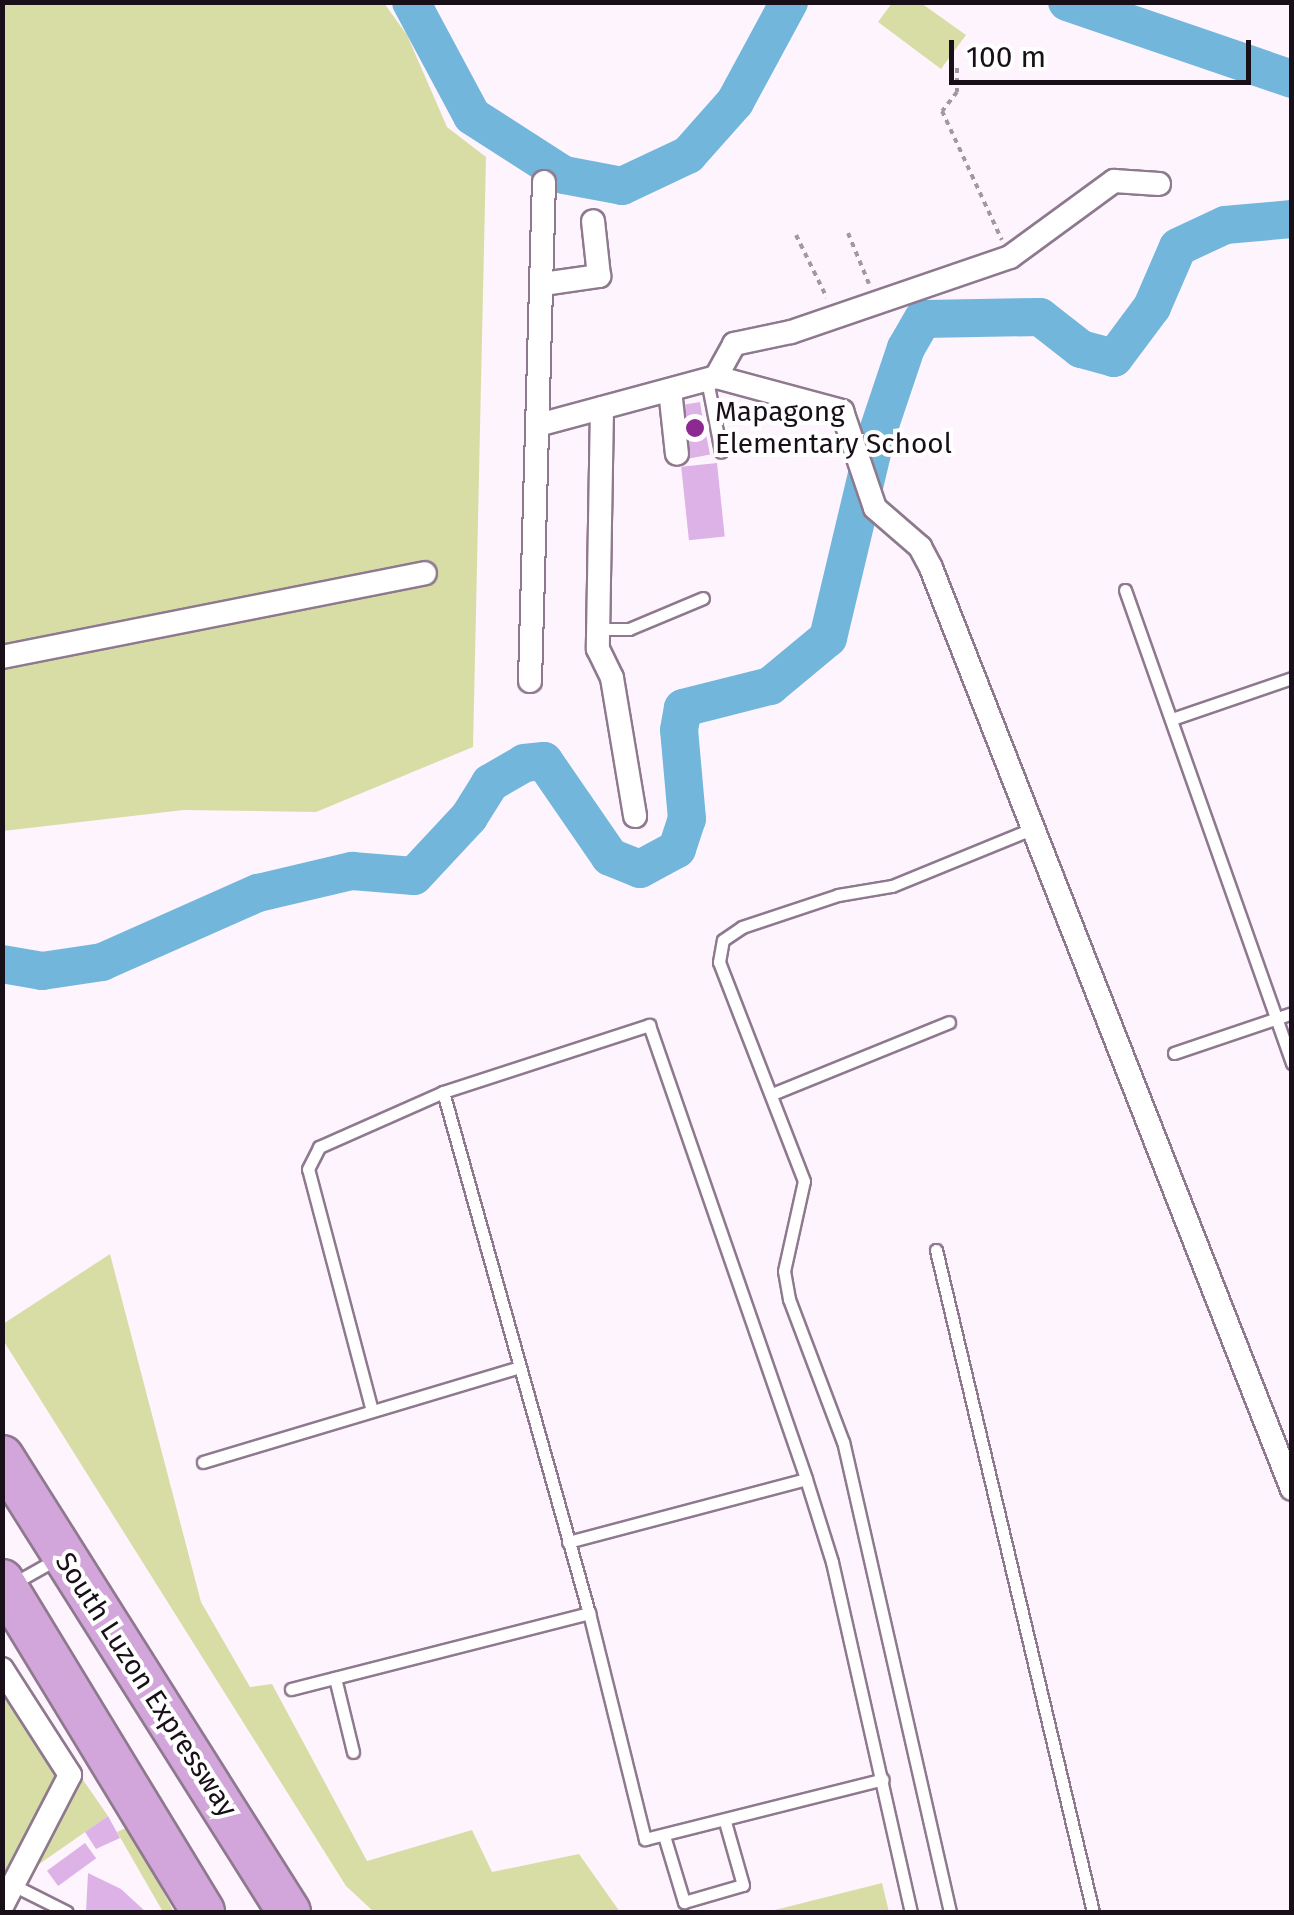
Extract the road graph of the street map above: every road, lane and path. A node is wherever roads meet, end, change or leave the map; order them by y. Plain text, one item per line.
1 (957, 68) dead end
2 (544, 182) dead end
3 (1159, 184) dead end
4 (594, 221) dead end
5 (848, 233) dead end
6 (796, 235) dead end
7 (1010, 257) junction
8 (543, 284) junction
9 (876, 301) junction
10 (834, 316) junction
11 (712, 378) junction
12 (670, 390) junction
13 (602, 408) junction
14 (542, 424) junction
15 (721, 452) dead end
16 (677, 454) dead end
17 (425, 574) dead end
18 (1124, 590) dead end
19 (704, 598) dead end
20 (598, 629) junction
21 (2, 657) edge
22 (1292, 678) edge
23 (530, 682) dead end
24 (1172, 719) junction
25 (635, 816) dead end
26 (1036, 827) junction
27 (1292, 1013) edge
28 (1276, 1018) junction
29 (949, 1022) dead end
30 (1174, 1052) dead end
31 (1292, 1063) edge
32 (443, 1092) junction
33 (772, 1094) junction
34 (936, 1250) dead end
35 (516, 1368) junction
36 (372, 1407) junction
37 (2, 1458) edge
38 (203, 1462) dead end
39 (806, 1479) junction
40 (1292, 1489) edge
41 (568, 1542) junction
42 (60, 1556) junction
43 (4, 1584) edge
44 (589, 1613) junction
45 (2, 1668) edge
46 (334, 1678) junction
47 (291, 1689) dead end
48 (354, 1752) dead end
49 (883, 1780) junction
50 (236, 1821) junction
51 (725, 1822) junction
52 (665, 1839) junction
53 (13, 1885) junction
54 (2, 1906) edge
55 (67, 1912) edge
56 (203, 1912) edge
57 (290, 1912) edge
58 (310, 1912) edge
59 (911, 1912) edge
60 (950, 1912) edge
61 (1093, 1912) edge

1 - 7 path
2 - 8 street
3 - 7 street
4 - 8 street
5 - 9 path
6 - 10 path
7 - 9 street
8 - 14 street
9 - 10 street
10 - 11 street
11 - 12 street
11 - 15 lane
11 - 26 street
12 - 13 street
12 - 16 street
13 - 14 street
13 - 20 street
14 - 23 street
17 - 21 street
18 - 24 lane
19 - 20 lane
20 - 25 street
22 - 24 lane
24 - 28 lane
26 - 33 lane
26 - 40 street
27 - 28 lane
28 - 30 lane
28 - 31 lane
29 - 33 lane
32 - 35 lane
32 - 36 lane
32 - 39 lane
33 - 60 lane
34 - 61 lane
35 - 36 lane
35 - 41 lane
36 - 38 lane
37 - 42 highway, South Luzon Expressway
39 - 41 lane
39 - 49 lane
41 - 44 lane
42 - 43 lane
42 - 50 highway, South Luzon Expressway
43 - 56 highway
44 - 46 lane
44 - 52 lane
45 - 53 street
46 - 47 lane
46 - 48 lane
49 - 51 lane
49 - 59 lane
50 - 57 highway, South Luzon Expressway
50 - 58 highway
51 - 52 lane
51 - 52 lane
53 - 54 street
53 - 55 lane

